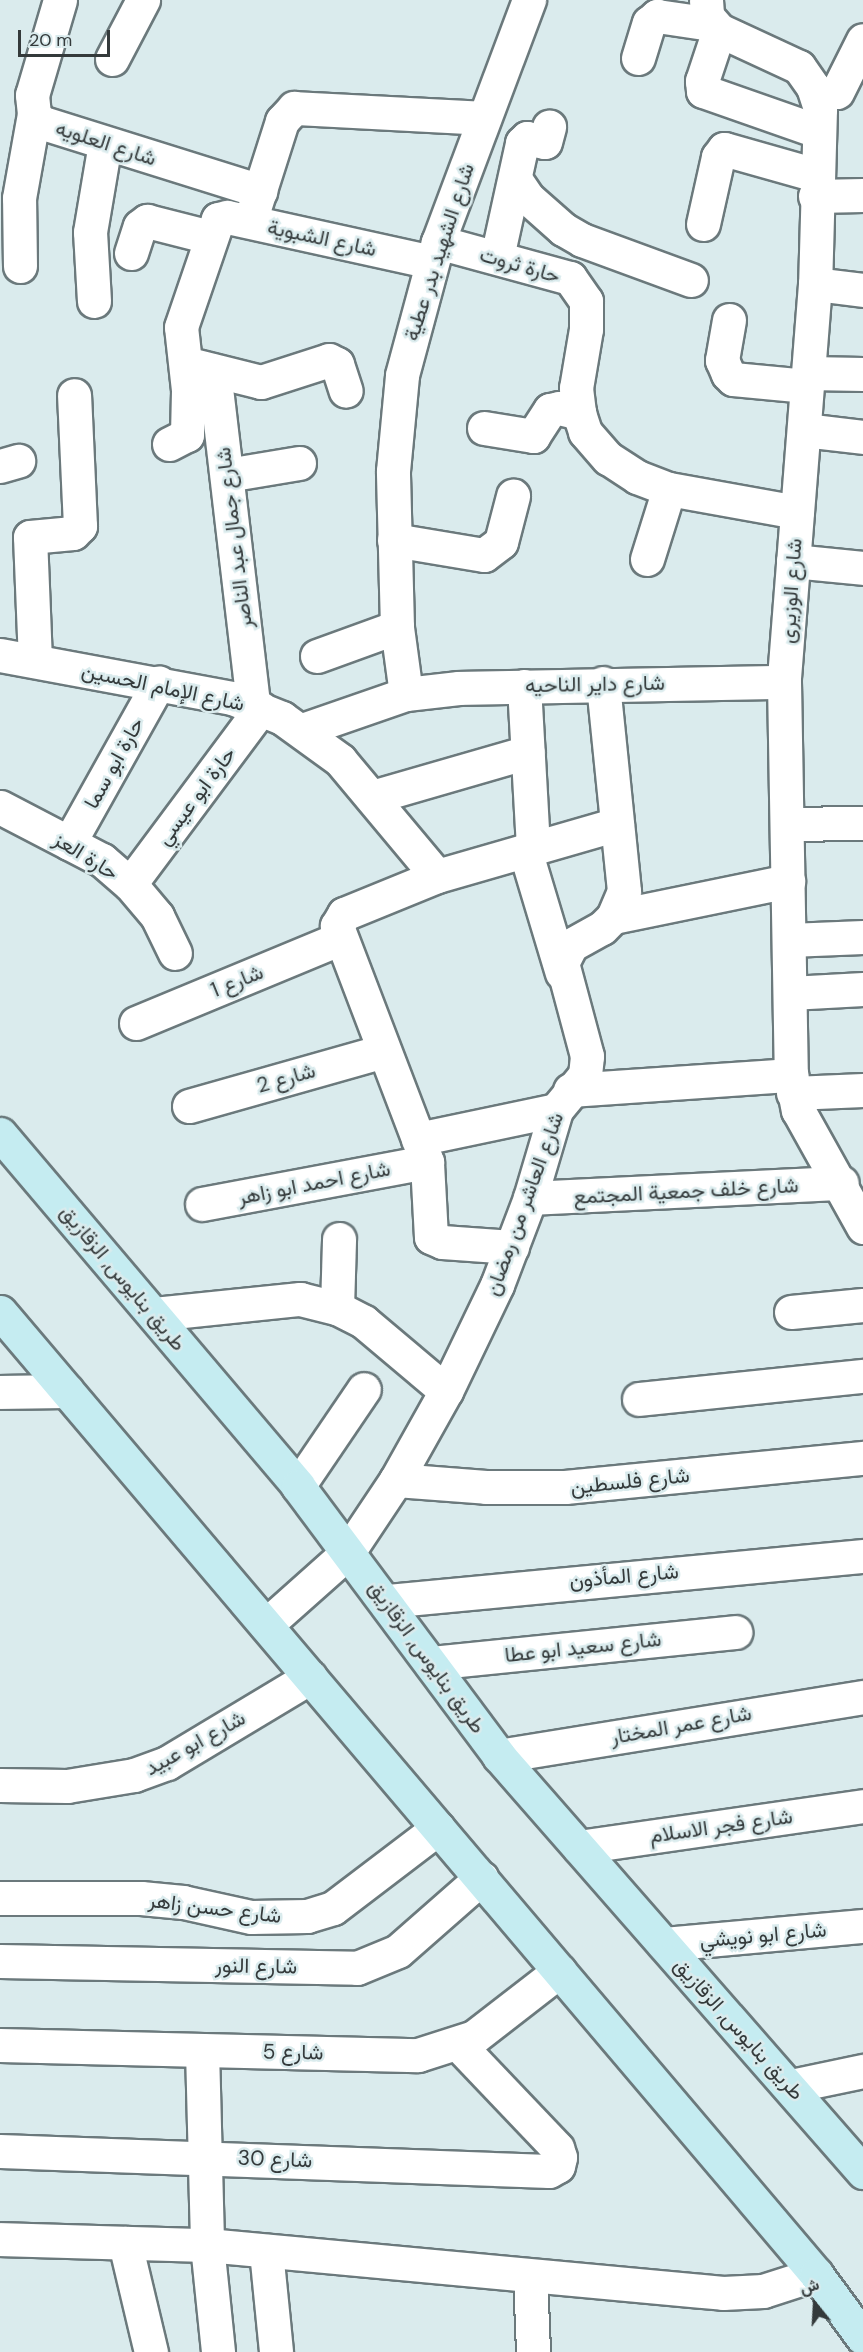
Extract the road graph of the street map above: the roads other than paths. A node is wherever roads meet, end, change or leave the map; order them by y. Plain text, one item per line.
1 (60, 0) edge
2 (143, 0) edge
3 (529, 0) edge
4 (712, 18) edge
5 (863, 40) edge
6 (638, 58) dead end
7 (112, 59) dead end
8 (838, 92) edge
9 (34, 114) junction
10 (484, 118) junction
11 (549, 127) dead end
12 (817, 131) junction
13 (105, 143) junction
14 (515, 179) junction
15 (815, 185) junction
16 (260, 191) junction
17 (863, 195) edge
18 (250, 222) junction
19 (703, 224) dead end
20 (212, 230) junction
21 (435, 252) junction
22 (131, 253) dead end
23 (497, 258) junction
24 (20, 266) dead end
25 (691, 280) dead end
26 (815, 284) junction
27 (863, 290) edge
28 (94, 301) dead end
29 (729, 320) dead end
30 (200, 367) junction
31 (863, 374) edge
32 (808, 380) junction
33 (346, 391) dead end
34 (74, 395) dead end
35 (579, 413) junction
36 (484, 428) dead end
37 (804, 430) junction
38 (863, 437) edge
39 (169, 444) dead end
40 (298, 463) dead end
41 (226, 475) junction
42 (669, 489) junction
43 (513, 496) dead end
44 (797, 512) junction
45 (394, 540) junction
46 (647, 559) dead end
47 (793, 561) junction
48 (863, 568) edge
49 (398, 627) junction
50 (0, 655) edge
51 (317, 656) dead end
52 (35, 661) junction
53 (159, 682) junction
54 (784, 682) junction
55 (603, 683) junction
56 (524, 686) junction
57 (406, 694) junction
58 (257, 707) junction
59 (302, 730) junction
60 (528, 752) junction
61 (372, 797) junction
62 (0, 807) edge
63 (863, 823) edge
64 (617, 824) junction
65 (787, 824) junction
66 (69, 843) junction
67 (529, 849) junction
68 (437, 876) junction
69 (788, 881) junction
70 (130, 884) junction
71 (613, 916) junction
72 (863, 938) edge
73 (339, 939) junction
74 (789, 940) junction
75 (175, 953) dead end
76 (562, 973) junction
77 (863, 989) edge
78 (790, 993) junction
79 (136, 1023) dead end
80 (383, 1051) junction
81 (792, 1084) junction
82 (863, 1090) edge
83 (563, 1100) junction
84 (189, 1106) dead end
85 (0, 1134) edge
86 (422, 1150) junction
87 (851, 1192) edge
88 (530, 1198) junction
89 (201, 1204) dead end
90 (863, 1227) edge
91 (339, 1239) dead end
92 (512, 1247) junction
93 (863, 1305) edge
94 (338, 1308) junction
95 (0, 1312) edge
96 (791, 1312) dead end
97 (154, 1314) junction
98 (863, 1376) edge
99 (364, 1389) dead end
100 (67, 1391) junction
101 (446, 1391) junction
102 (0, 1392) edge
103 (639, 1399) dead end
104 (863, 1458) edge
105 (396, 1480) junction
106 (298, 1486) junction
107 (348, 1552) junction
108 (863, 1556) edge
109 (386, 1600) junction
110 (266, 1625) junction
111 (735, 1632) dead end
112 (431, 1663) junction
113 (310, 1677) junction
114 (863, 1697) edge
115 (499, 1756) junction
116 (0, 1785) edge
117 (863, 1806) edge
118 (438, 1828) junction
119 (579, 1847) junction
120 (481, 1878) junction
121 (0, 1898) edge
122 (863, 1926) edge
123 (664, 1944) junction
124 (0, 1961) edge
125 (559, 1971) junction
126 (0, 2045) edge
127 (459, 2045) junction
128 (201, 2050) junction
129 (863, 2071) edge
130 (791, 2086) junction
131 (0, 2151) edge
132 (204, 2157) junction
133 (858, 2159) edge
134 (0, 2239) edge
135 (125, 2243) junction
136 (207, 2245) junction
137 (266, 2251) junction
138 (816, 2274) junction
139 (530, 2276) junction
140 (863, 2338) edge
141 (151, 2352) edge
142 (218, 2352) edge
143 (276, 2352) edge
144 (533, 2352) edge

1 - 9 street, شارع العلويه
2 - 7 street
3 - 10 street, شارع الشهيد بدر عطية
4 - 6 street
4 - 8 street
4 - 12 street
5 - 8 street
8 - 12 street, شارع الوزيرى
9 - 13 street, شارع العلويه
9 - 24 street
10 - 16 street
10 - 21 street, شارع الشهيد بدر عطية
11 - 14 street
12 - 15 street, شارع الوزيرى
13 - 16 street, شارع العلويه
13 - 28 street
14 - 23 street
14 - 25 street
15 - 17 street
15 - 19 street
15 - 26 street, شارع الوزيرى
16 - 18 street
18 - 20 street, شارع الشبوية
18 - 21 street, شارع الشبوية
20 - 22 street, شارع الشبوية
20 - 30 street, شارع جمال عبد الناصر
21 - 23 street, حارة ثروت
21 - 45 street, شارع الشهيد بدر عطية
23 - 35 street, حارة ثروت
26 - 27 street
26 - 32 street, شارع الوزيرى
29 - 32 street
30 - 33 street
30 - 39 street, شارع جمال عبد الناصر
30 - 41 street, شارع جمال عبد الناصر
31 - 32 street
32 - 37 street, شارع الوزيرى
34 - 52 street
35 - 36 street
35 - 42 street, حارة ثروت
37 - 38 street
37 - 44 street, شارع الوزيرى
40 - 41 street
41 - 58 street, شارع جمال عبد الناصر
42 - 44 street, حارة ثروت
42 - 46 street
43 - 45 street
44 - 47 street, شارع الوزيرى
45 - 49 street, شارع الشهيد بدر عطية
47 - 48 street
47 - 54 street, شارع الوزيرى
49 - 51 street
49 - 57 street, شارع الشهيد بدر عطية
50 - 52 street, شارع الإمام الحسين
52 - 53 street, شارع الإمام الحسين
53 - 58 street, شارع الإمام الحسين
53 - 66 street, حارة ابو سما
54 - 55 street, شارع داير الناحيه
54 - 65 street, شارع الوزيرى
55 - 56 street, شارع داير الناحيه
55 - 64 street
56 - 57 street, شارع داير الناحيه
56 - 60 street, شارع العاشر من رمضان
57 - 59 street, شارع داير الناحيه
58 - 59 street, شارع الإمام الحسين
58 - 70 street, حارة ابو عيسي
59 - 61 street, شارع الإمام الحسين
60 - 61 street
60 - 67 street, شارع العاشر من رمضان
61 - 68 street, شارع الإمام الحسين
62 - 66 street, حارة العز
63 - 65 street
64 - 67 street
64 - 71 street
65 - 69 street, شارع الوزيرى
66 - 70 street, حارة العز
67 - 68 street
67 - 76 street, شارع العاشر من رمضان
68 - 73 street
69 - 71 street
69 - 74 street, شارع الوزيرى
70 - 75 street, حارة العز
71 - 76 street
72 - 74 street
73 - 79 street, شارع 1
73 - 80 street
74 - 78 street, شارع الوزيرى
76 - 83 street, شارع العاشر من رمضان
77 - 78 street
78 - 81 street, شارع الوزيرى
80 - 84 street, شارع 2
80 - 86 street
81 - 82 street, شارع احمد ابو زاهر
81 - 83 street, شارع احمد ابو زاهر
81 - 87 street, شارع الوزيرى
83 - 86 street, شارع احمد ابو زاهر
83 - 88 street, شارع العاشر من رمضان
85 - 97 main road, طريق بنايوس, الزقازيق
86 - 89 street, شارع احمد ابو زاهر
86 - 92 street
87 - 88 street, شارع خلف جمعية المجتمع
87 - 90 street, شارع الوزيرى
88 - 92 street, شارع العاشر من رمضان
91 - 94 street
92 - 101 street, شارع العاشر من رمضان
93 - 96 street
94 - 97 street
94 - 101 street
95 - 100 main road
97 - 106 main road, طريق بنايوس, الزقازيق
98 - 103 street
99 - 106 street
100 - 102 street
100 - 110 main road
101 - 105 street, شارع العاشر من رمضان
104 - 105 street, شارع فلسطين
105 - 107 street, شارع العاشر من رمضان
106 - 107 main road, طريق بنايوس, الزقازيق
107 - 109 main road, طريق بنايوس, الزقازيق
107 - 110 street, شارع العاشر من رمضان
108 - 109 street, شارع المأذون
109 - 112 main road, طريق بنايوس, الزقازيق
110 - 113 main road
111 - 112 street, شارع سعيد ابو عطا
112 - 115 main road, طريق بنايوس, الزقازيق
113 - 116 street, شارع ابو عبيد
113 - 118 main road
114 - 115 street, شارع عمر المختار
115 - 119 main road, طريق بنايوس, الزقازيق
117 - 119 street, شارع فجر الاسلام
118 - 120 main road
118 - 121 street, شارع حسن زاهر
119 - 123 main road, طريق بنايوس, الزقازيق
120 - 124 street, شارع النور
120 - 125 main road
122 - 123 street, شارع ابو نويشي
123 - 130 main road, طريق بنايوس, الزقازيق
125 - 127 street, شارع 5
125 - 138 main road
126 - 128 street, شارع 5
127 - 128 street, شارع 5
127 - 132 street, شارع 30
128 - 132 street
129 - 130 street
130 - 133 main road, طريق بنايوس, الزقازيق
131 - 132 street, شارع 30
132 - 136 street
134 - 135 street
135 - 136 street
135 - 141 street
136 - 137 street
136 - 142 street
137 - 139 street
137 - 143 street
138 - 139 street
138 - 140 main road
139 - 144 street

